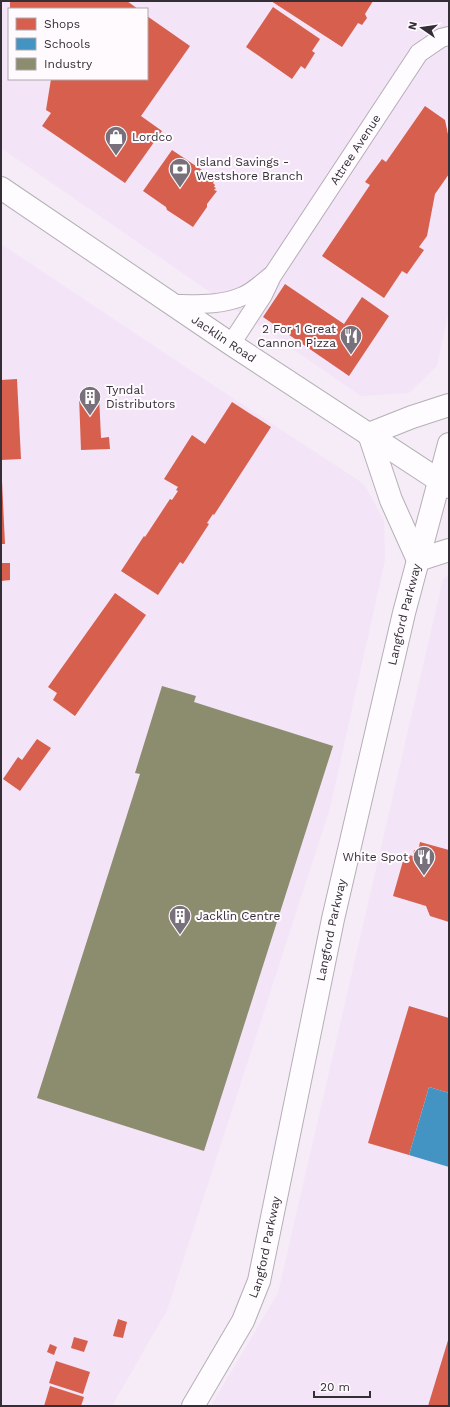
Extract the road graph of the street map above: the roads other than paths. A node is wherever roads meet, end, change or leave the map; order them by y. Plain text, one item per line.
1 (449, 36) edge
2 (1, 188) edge
3 (272, 276) junction
4 (172, 304) junction
5 (231, 344) junction
6 (449, 405) edge
7 (370, 434) junction
8 (449, 444) edge
9 (444, 484) edge
10 (449, 550) edge
11 (418, 560) junction
12 (193, 1406) edge

1 - 3 street, Attree Avenue
2 - 4 main road, Jacklin Road
3 - 4 street, Attree Avenue
3 - 5 street, Attree Avenue
4 - 5 main road, Jacklin Road
5 - 7 main road, Jacklin Road
6 - 7 main road
7 - 9 main road, Jacklin Road
7 - 11 main road
8 - 9 main road, Langford Parkway
9 - 11 main road, Langford Parkway
10 - 11 main road
11 - 12 main road, Langford Parkway

